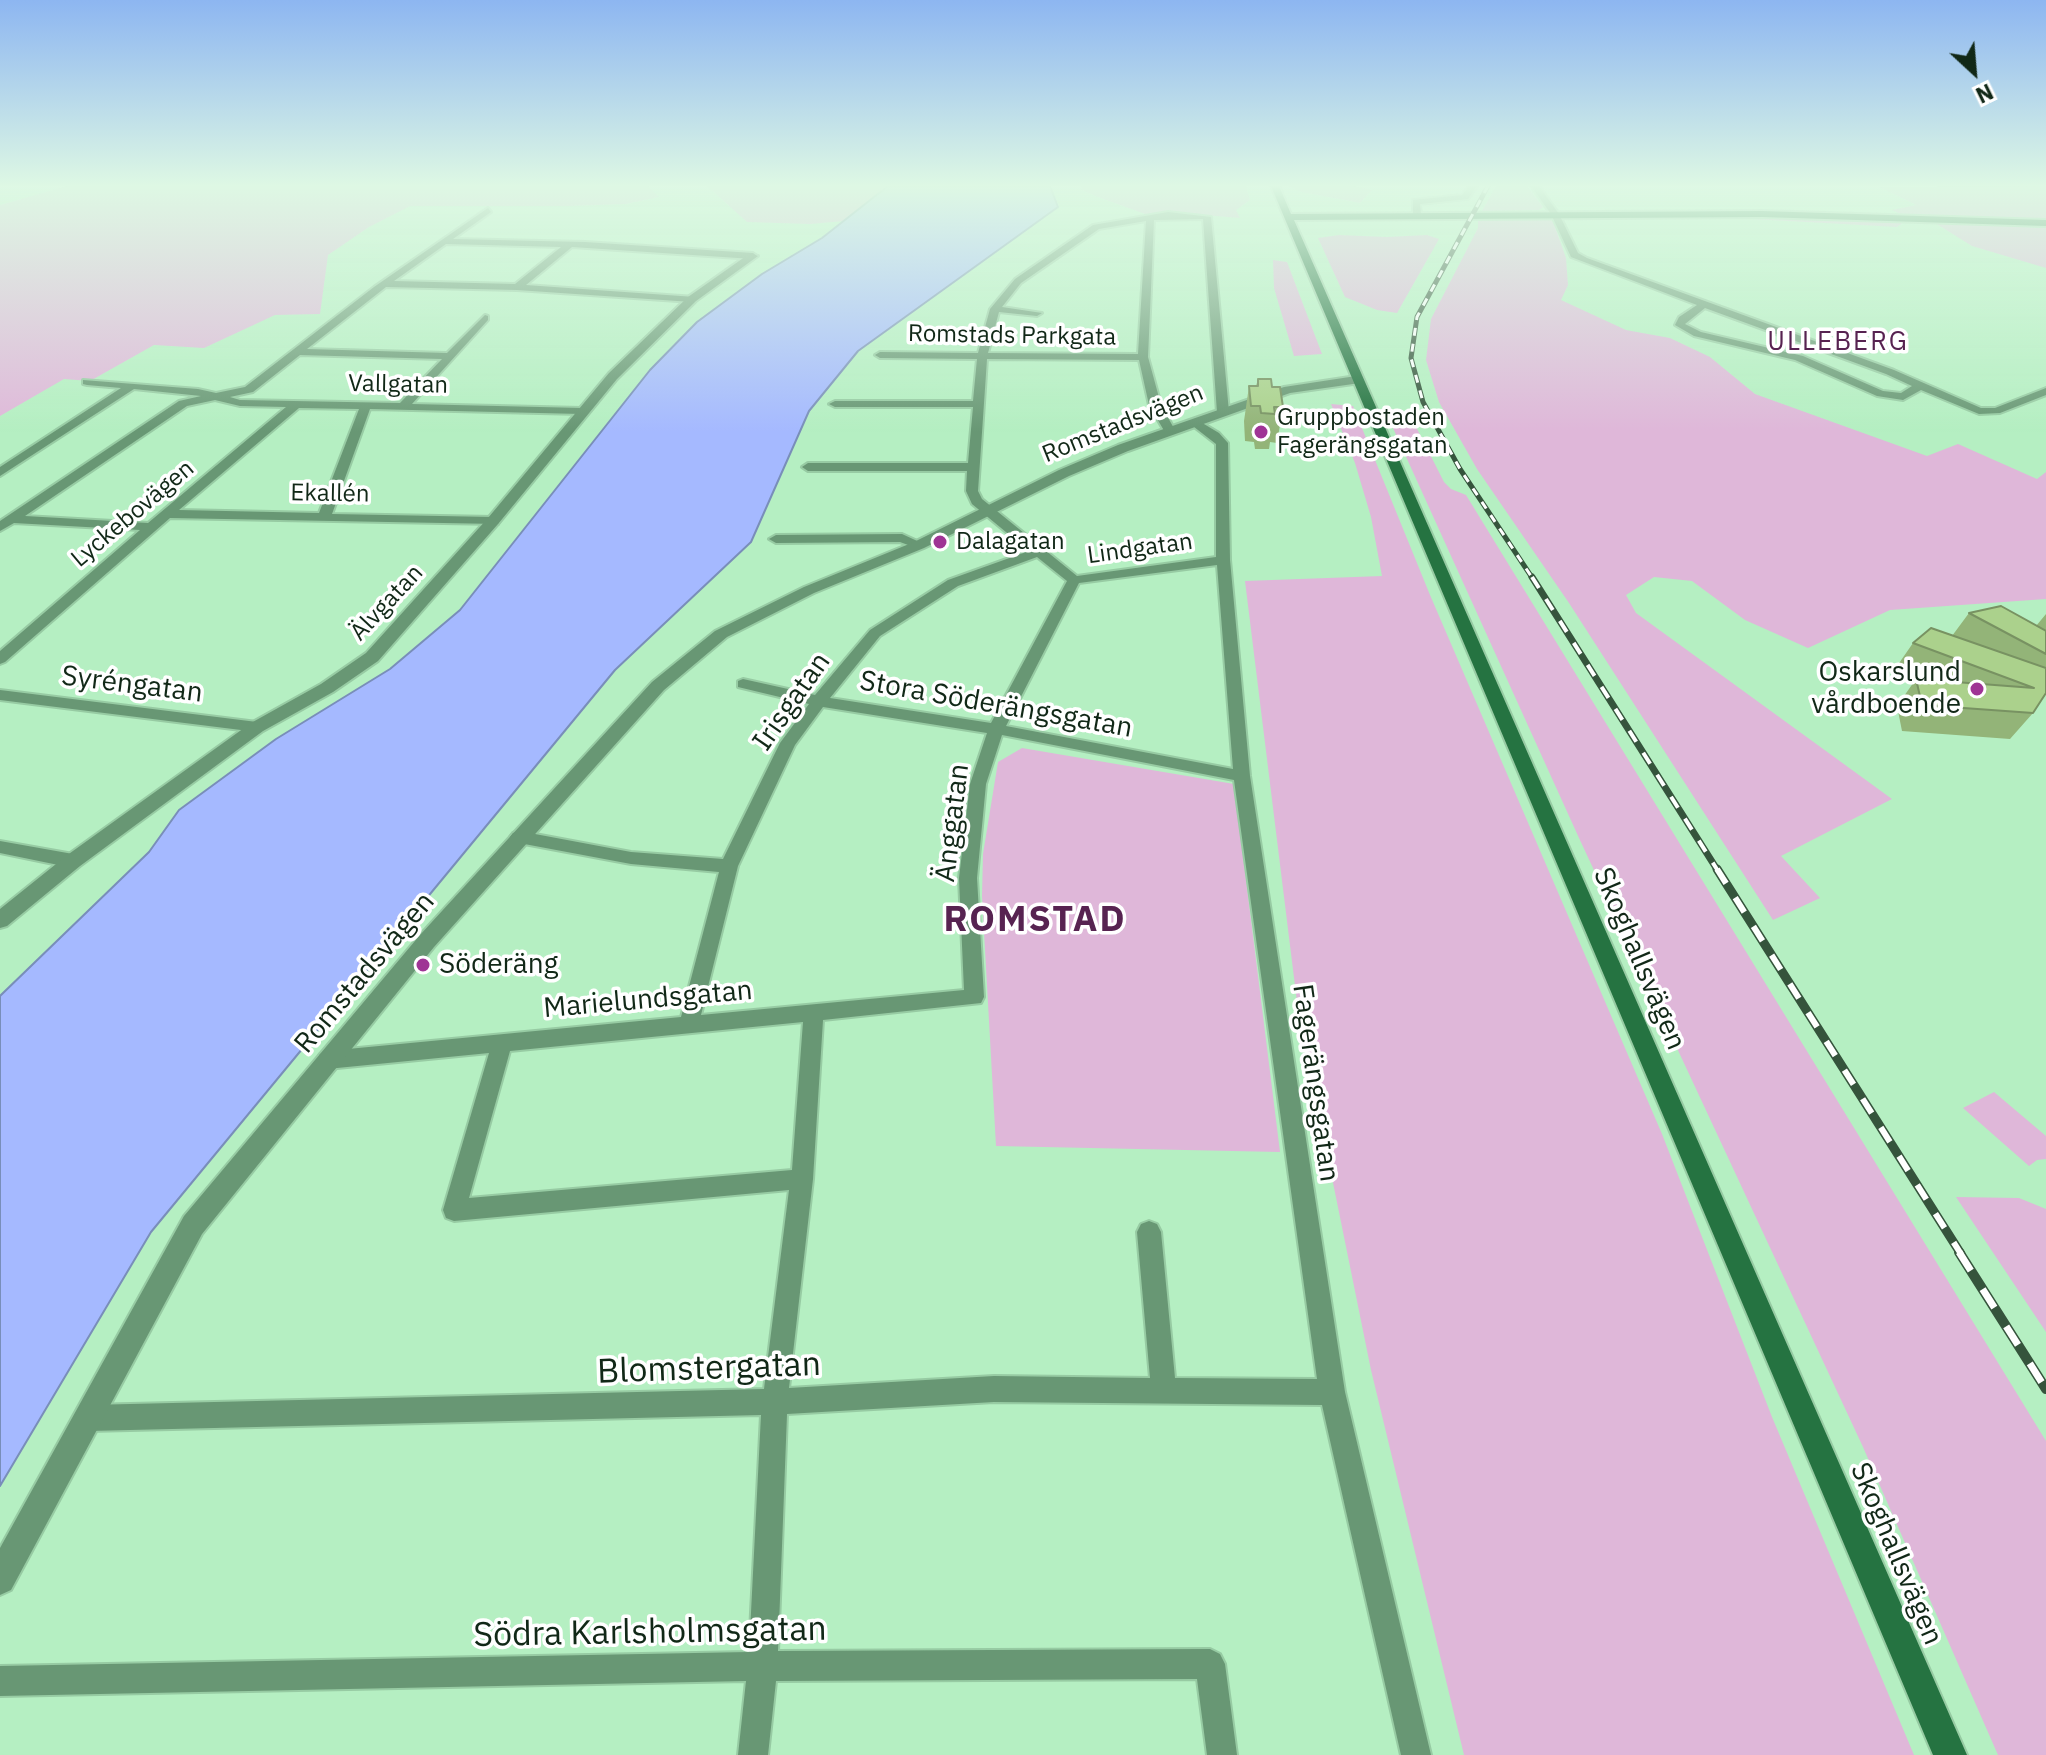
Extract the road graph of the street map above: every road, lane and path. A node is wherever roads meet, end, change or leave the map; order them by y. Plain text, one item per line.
1 (408, 268) edge
2 (541, 268) edge
3 (736, 268) edge
4 (1036, 268) edge
5 (1147, 268) edge
6 (1211, 268) edge
7 (1310, 268) edge
8 (1609, 268) edge
9 (385, 284) junction
10 (517, 287) junction
11 (692, 299) junction
12 (1706, 303) junction
13 (995, 309) junction
14 (1037, 313) dead end
15 (485, 318) dead end
16 (296, 352) junction
17 (880, 355) dead end
18 (450, 356) junction
19 (982, 357) junction
20 (1143, 357) junction
21 (1356, 380) junction
22 (87, 382) dead end
23 (1921, 385) junction
24 (132, 386) junction
25 (2046, 391) edge
26 (213, 397) junction
27 (297, 404) junction
28 (835, 404) dead end
29 (978, 404) junction
30 (365, 407) junction
31 (403, 407) junction
32 (582, 411) junction
33 (1223, 412) junction
34 (1195, 423) junction
35 (1170, 432) junction
36 (808, 467) dead end
37 (972, 467) junction
38 (0, 472) edge
39 (991, 511) junction
40 (166, 514) junction
41 (325, 515) junction
42 (6, 518) edge
43 (493, 521) junction
44 (0, 527) edge
45 (150, 527) junction
46 (776, 539) dead end
47 (919, 545) junction
48 (1038, 552) junction
49 (1223, 560) junction
50 (1074, 580) junction
51 (0, 659) edge
52 (743, 684) dead end
53 (0, 695) edge
54 (819, 701) junction
55 (257, 727) junction
56 (996, 729) junction
57 (1242, 776) junction
58 (519, 837) junction
59 (0, 847) edge
60 (73, 861) junction
61 (729, 866) junction
62 (0, 920) edge
63 (974, 997) joint
64 (814, 1012) junction
65 (689, 1024) junction
66 (502, 1042) junction
67 (327, 1060) junction
68 (802, 1179) junction
69 (1149, 1232) dead end
70 (1164, 1391) junction
71 (1332, 1392) junction
72 (775, 1402) junction
73 (88, 1418) junction
74 (0, 1579) edge
75 (763, 1666) junction
76 (0, 1681) edge
77 (753, 1755) edge
78 (1222, 1755) edge
79 (1416, 1755) edge
80 (1950, 1755) edge

1 - 9 street
2 - 10 street
3 - 11 street, Älvgatan
4 - 13 street
5 - 20 street
6 - 33 street
7 - 21 main road, Skoghallsvägen
8 - 12 street
9 - 10 street
9 - 16 street
10 - 11 street
11 - 32 street, Älvgatan
12 - 23 street
12 - 23 street
13 - 14 street
13 - 19 street
15 - 18 street
16 - 18 street
16 - 26 street
17 - 19 street, Romstads Parkgata
18 - 31 street
19 - 20 street, Romstads Parkgata
19 - 29 street
20 - 35 street
21 - 33 street, Romstadsvägen
21 - 80 main road, Skoghallsvägen
22 - 24 street, Vallgatan
23 - 25 street
24 - 26 street, Vallgatan
24 - 38 street
26 - 27 street, Vallgatan
26 - 42 street
27 - 30 street, Vallgatan
27 - 40 street, Lyckebovägen
28 - 29 street
29 - 37 street
30 - 31 street, Vallgatan
30 - 41 street
31 - 32 street, Vallgatan
32 - 43 street, Älvgatan
33 - 34 street, Romstadsvägen
34 - 35 street, Romstadsvägen
34 - 49 street, Fagerängsgatan
35 - 39 street, Romstadsvägen
36 - 37 street
37 - 39 street
39 - 47 street, Romstadsvägen
39 - 48 street, Lindgatan
40 - 41 street, Ekallén
40 - 45 street, Lyckebovägen
41 - 43 street, Ekallén
42 - 44 street
42 - 45 street
43 - 55 street, Älvgatan
45 - 51 street, Lyckebovägen
46 - 47 street
47 - 58 street, Romstadsvägen
48 - 50 street, Lindgatan
48 - 54 street, Irisgatan
49 - 50 street, Lindgatan
49 - 57 street, Fagerängsgatan
50 - 56 street, Änggatan
52 - 54 street, Stora Söderängsgatan
53 - 55 street, Syréngatan
54 - 56 street, Stora Söderängsgatan
54 - 61 street, Irisgatan
55 - 60 street, Älvgatan
56 - 57 street, Stora Söderängsgatan
56 - 63 street, Änggatan
57 - 71 street, Fagerängsgatan
58 - 61 street
58 - 67 street, Romstadsvägen
59 - 60 street
60 - 62 street, Älvgatan
61 - 65 street, Irisgatan
63 - 64 street, Marielundsgatan
64 - 65 street, Marielundsgatan
64 - 68 street
65 - 66 street, Marielundsgatan
66 - 67 street, Marielundsgatan
66 - 68 street
67 - 73 street, Romstadsvägen
68 - 72 street
69 - 70 street
70 - 71 street, Blomstergatan
70 - 72 street, Blomstergatan
71 - 79 street, Fagerängsgatan
72 - 73 street, Blomstergatan
72 - 75 street
73 - 74 street, Romstadsvägen
75 - 76 street, Södra Karlsholmsgatan
75 - 77 street
75 - 78 street, Södra Karlsholmsgatan

